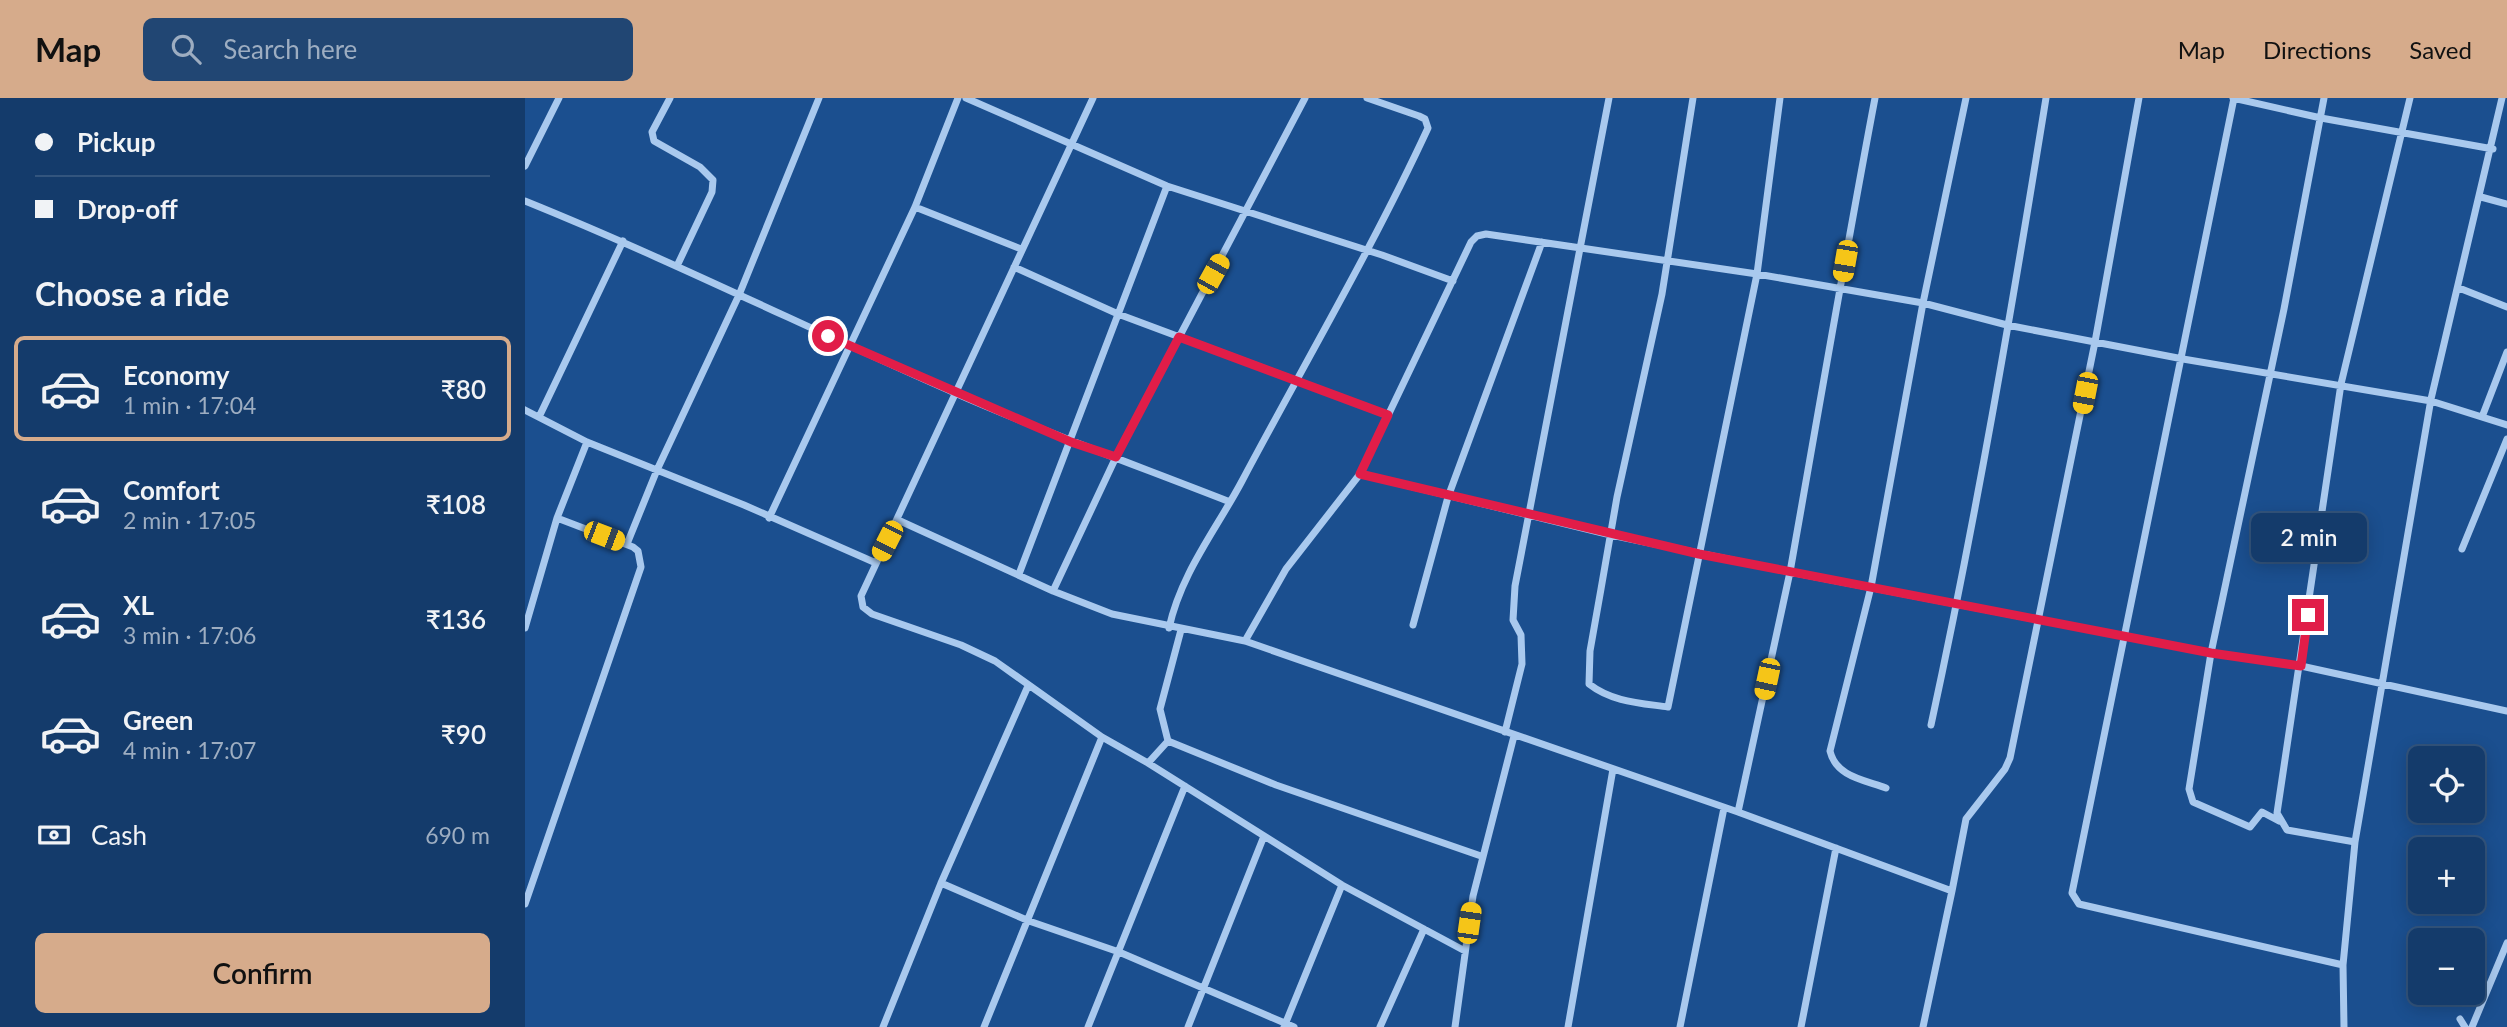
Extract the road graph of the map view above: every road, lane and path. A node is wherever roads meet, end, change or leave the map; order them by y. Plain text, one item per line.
1 (559, 98) edge
2 (670, 98) edge
3 (819, 98) edge
4 (958, 98) edge
5 (967, 98) edge
6 (1093, 98) edge
7 (1304, 98) edge
8 (1367, 98) edge
9 (1609, 98) edge
10 (1693, 98) edge
11 (1780, 98) edge
12 (1874, 98) edge
13 (1966, 98) edge
14 (2046, 98) edge
15 (2139, 98) edge
16 (2234, 98) edge
17 (2324, 98) edge
18 (2410, 98) edge
19 (2502, 98) edge
20 (2321, 118) junction
21 (2404, 132) junction
22 (1071, 144) junction
23 (2493, 149) junction
24 (525, 166) edge
25 (1167, 186) junction
26 (2481, 197) junction
27 (525, 201) edge
28 (2507, 204) edge
29 (915, 207) junction
30 (1247, 212) junction
31 (623, 242) junction
32 (1542, 242) junction
33 (1580, 247) junction
34 (1021, 249) junction
35 (1367, 251) junction
36 (1668, 260) junction
37 (677, 266) junction
38 (1014, 267) junction
39 (1758, 274) junction
40 (1453, 281) junction
41 (1840, 288) junction
42 (2459, 288) junction
43 (739, 295) junction
44 (1923, 303) junction
45 (2507, 307) edge
46 (1118, 314) junction
47 (2007, 325) junction
48 (1179, 337) junction
49 (2095, 342) junction
50 (850, 346) junction
51 (2507, 352) edge
52 (2182, 359) junction
53 (2270, 376) junction
54 (1296, 380) junction
55 (2341, 387) junction
56 (956, 393) junction
57 (2431, 401) junction
58 (525, 410) edge
59 (1388, 415) junction
60 (539, 417) junction
61 (2482, 417) junction
62 (2507, 425) edge
63 (2507, 439) edge
64 (587, 442) junction
65 (1071, 442) junction
66 (1116, 457) junction
67 (657, 470) junction
68 (1360, 474) junction
69 (1448, 497) junction
70 (1230, 502) junction
71 (1529, 513) junction
72 (557, 518) junction
73 (769, 518) junction
74 (898, 520) junction
75 (1611, 535) junction
76 (628, 544) junction
77 (2462, 549) dead end
78 (1699, 554) junction
79 (876, 563) junction
80 (1790, 572) junction
81 (1019, 574) junction
82 (1871, 587) junction
83 (1053, 591) junction
84 (1957, 604) junction
85 (2041, 620) junction
86 (1413, 625) dead end
87 (525, 628) edge
88 (1169, 628) junction
89 (1181, 630) junction
90 (2126, 636) junction
91 (1245, 641) junction
92 (2211, 653) junction
93 (2301, 666) junction
94 (2383, 683) junction
95 (1028, 686) junction
96 (2507, 711) edge
97 (1931, 726) dead end
98 (1505, 732) junction
99 (1514, 736) junction
100 (1102, 737) junction
101 (1168, 741) junction
102 (1148, 763) junction
103 (1613, 769) junction
104 (1185, 786) junction
105 (1886, 788) dead end
106 (1724, 808) junction
107 (1738, 812) junction
108 (2279, 821) junction
109 (1264, 836) junction
110 (2355, 842) junction
111 (1836, 848) junction
112 (1481, 856) junction
113 (941, 883) junction
114 (1342, 885) junction
115 (1952, 891) junction
116 (525, 904) edge
117 (1029, 921) junction
118 (1424, 929) junction
119 (2507, 943) edge
120 (1465, 951) junction
121 (1119, 952) junction
122 (2343, 965) junction
123 (1203, 990) junction
124 (2460, 1019) dead end
125 (1285, 1025) edge
126 (884, 1027) edge
127 (984, 1027) edge
128 (1088, 1027) edge
129 (1188, 1027) edge
130 (1294, 1027) edge
131 (1380, 1027) edge
132 (1455, 1027) edge
133 (1567, 1027) edge
134 (1680, 1027) edge
135 (1801, 1027) edge
136 (1923, 1027) edge
137 (2344, 1027) edge
138 (2465, 1027) edge
139 (2472, 1027) edge

1 - 24 street
2 - 37 street
3 - 43 street
4 - 29 street
5 - 22 street
6 - 22 street
7 - 30 street
8 - 35 street
9 - 33 street
10 - 36 street
11 - 39 street
12 - 41 street
13 - 44 street
14 - 47 street
15 - 49 street
16 - 20 street
16 - 52 street
17 - 20 street
18 - 21 street
19 - 23 street
20 - 21 street
20 - 53 street
21 - 23 street
21 - 55 street
22 - 25 street
22 - 34 street
23 - 26 street
25 - 30 street
25 - 46 street
26 - 28 street
26 - 42 street
27 - 31 street
29 - 34 street
29 - 50 street
30 - 35 street
30 - 48 street
31 - 37 street
31 - 60 street
32 - 33 street
32 - 40 street
32 - 69 street
33 - 36 street
33 - 71 street
34 - 38 street
35 - 40 street
35 - 54 street
36 - 39 street
36 - 75 street
37 - 43 street
38 - 46 street
38 - 56 street
39 - 41 street
39 - 78 street
40 - 59 street
41 - 44 street
41 - 80 street
42 - 45 street
42 - 57 street
43 - 50 street
43 - 67 street
44 - 47 street
44 - 82 street
46 - 48 street
46 - 65 street
47 - 49 street
47 - 84 street
48 - 54 street
48 - 66 street
49 - 52 street
49 - 85 street
50 - 56 street
50 - 73 street
51 - 61 street
52 - 53 street
52 - 90 street
53 - 55 street
53 - 92 street
54 - 59 street
54 - 70 street
55 - 57 street
55 - 93 street
56 - 65 street
56 - 74 street
57 - 61 street
57 - 94 street
58 - 60 street
59 - 68 street
60 - 64 street
61 - 62 street
63 - 77 street
64 - 67 street
64 - 72 street
65 - 66 street
65 - 81 street
66 - 70 street
66 - 83 street
67 - 73 street
67 - 76 street
68 - 69 street
68 - 91 street
69 - 71 street
69 - 86 street
70 - 88 street
71 - 75 street
71 - 98 street
72 - 76 street
72 - 87 street
73 - 79 street
74 - 79 street
74 - 81 street
75 - 78 street
75 - 78 street
76 - 116 street
78 - 80 street
79 - 95 street
80 - 82 street
80 - 107 street
81 - 83 street
82 - 84 street
82 - 105 street
83 - 88 street
84 - 85 street
84 - 97 street
85 - 90 street
85 - 115 street
88 - 89 street
89 - 91 street
89 - 101 street
90 - 92 street
90 - 122 street
91 - 98 street
92 - 93 street
92 - 108 street
93 - 94 street
93 - 108 street
94 - 96 street
94 - 110 street
95 - 100 street
95 - 113 street
98 - 99 street
99 - 103 street
99 - 112 street
100 - 102 street
100 - 117 street
101 - 102 street
101 - 112 street
102 - 104 street
103 - 106 street
103 - 133 street
104 - 109 street
104 - 121 street
106 - 107 street
106 - 134 street
107 - 111 street
108 - 110 street
109 - 114 street
109 - 123 street
110 - 122 street
111 - 115 street
111 - 135 street
112 - 120 street
113 - 117 street
113 - 126 street
114 - 118 street
114 - 125 street
115 - 136 street
117 - 121 street
117 - 127 street
118 - 120 street
118 - 131 street
119 - 139 street
120 - 132 street
121 - 123 street
121 - 128 street
122 - 137 street
123 - 125 street
123 - 129 street
124 - 138 street
125 - 130 street

